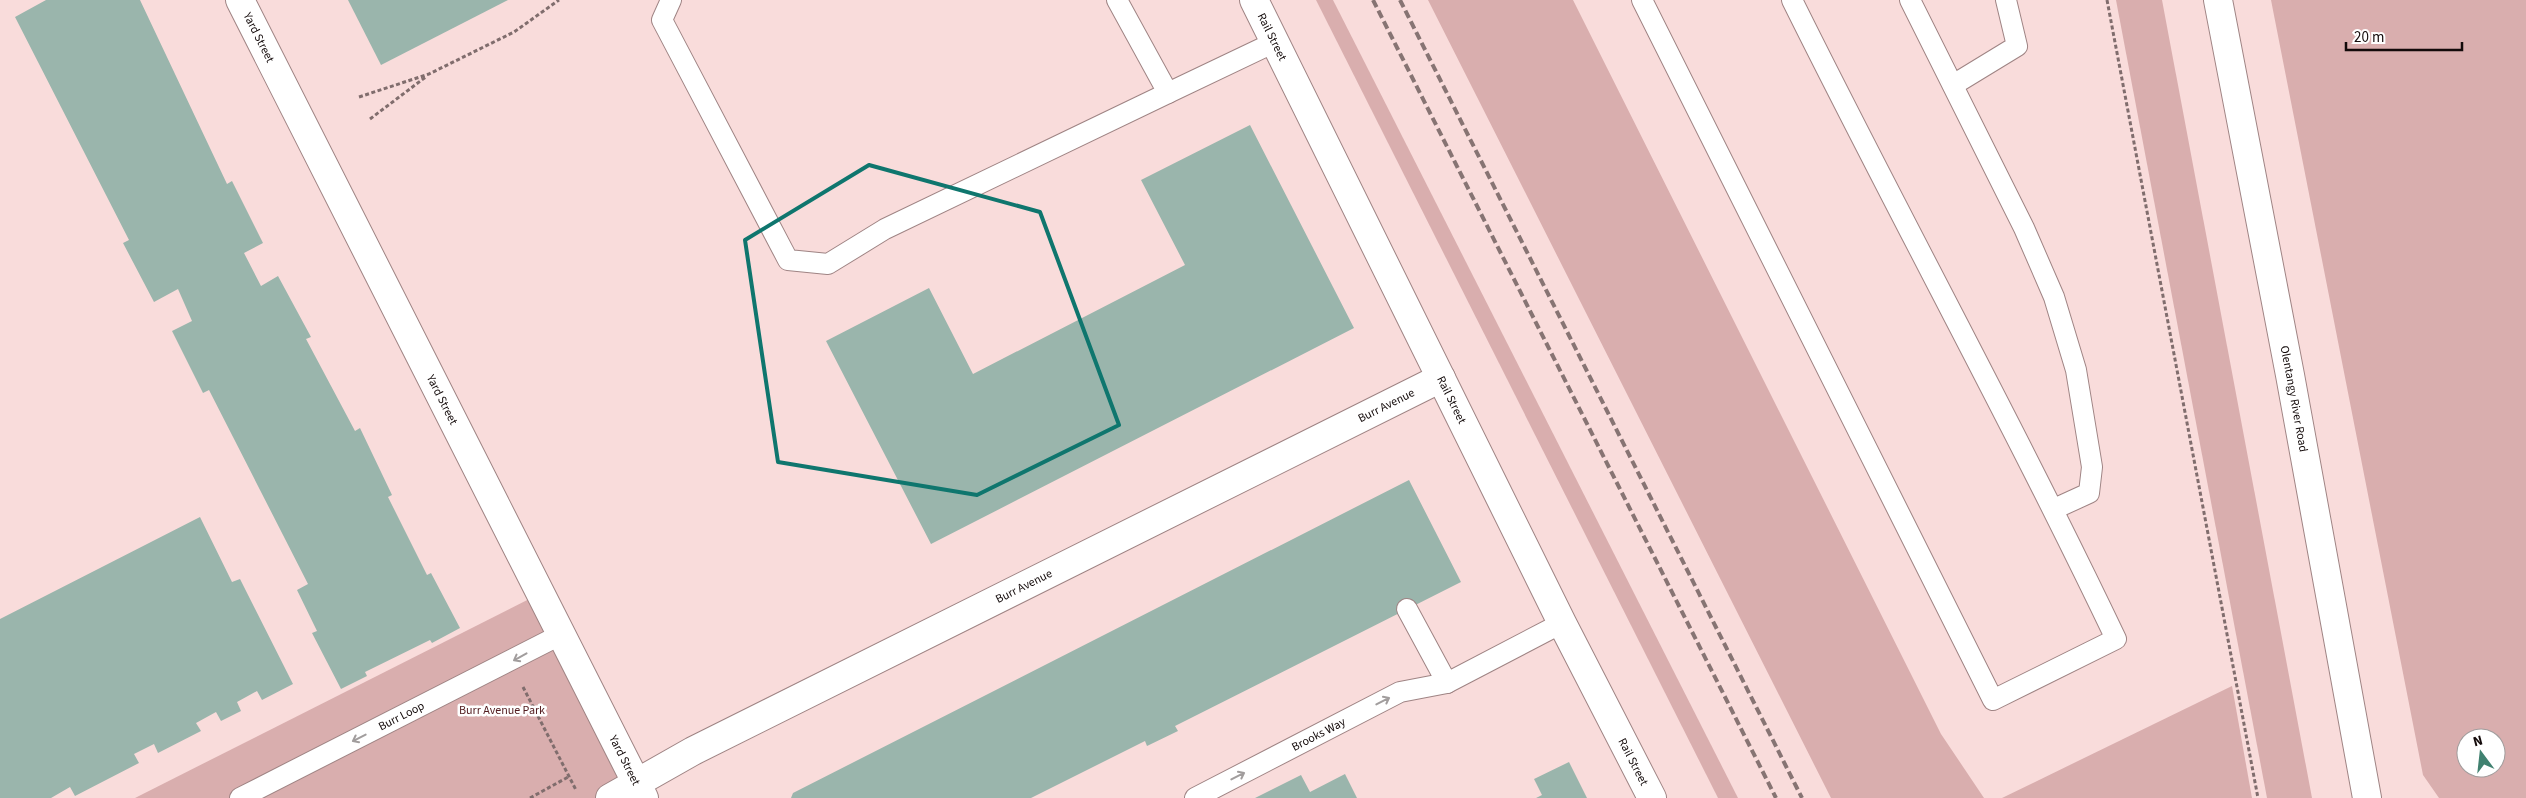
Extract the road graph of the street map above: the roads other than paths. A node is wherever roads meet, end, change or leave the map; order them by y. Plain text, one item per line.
1 (240, 0) edge
2 (671, 0) edge
3 (1118, 0) edge
4 (1254, 0) edge
5 (1642, 0) edge
6 (1792, 0) edge
7 (1910, 0) edge
8 (2006, 0) edge
9 (2218, 0) edge
10 (1275, 42) junction
11 (1953, 86) junction
12 (1168, 93) junction
13 (1441, 378) junction
14 (2054, 509) junction
15 (1407, 609) dead end
16 (1562, 622) junction
17 (562, 634) junction
18 (1447, 683) junction
19 (640, 790) edge
20 (240, 798) edge
21 (610, 798) edge
22 (1195, 798) edge
23 (1652, 798) edge
24 (2367, 798) edge

1 - 17 street, Yard Street
2 - 12 lane
3 - 12 lane
4 - 10 street, Rail Street
5 - 14 lane
6 - 14 lane
7 - 11 lane
8 - 11 lane
9 - 24 street, Olentangy River Road
10 - 12 lane
10 - 13 street, Rail Street
11 - 14 lane
13 - 16 street, Rail Street
13 - 19 street, Burr Avenue
15 - 18 lane
16 - 18 lane, Brooks Way
16 - 23 street, Rail Street
17 - 19 street, Yard Street
17 -> 20 lane, Burr Loop
22 -> 18 lane, Brooks Way
19 - 21 street, Burr Avenue

